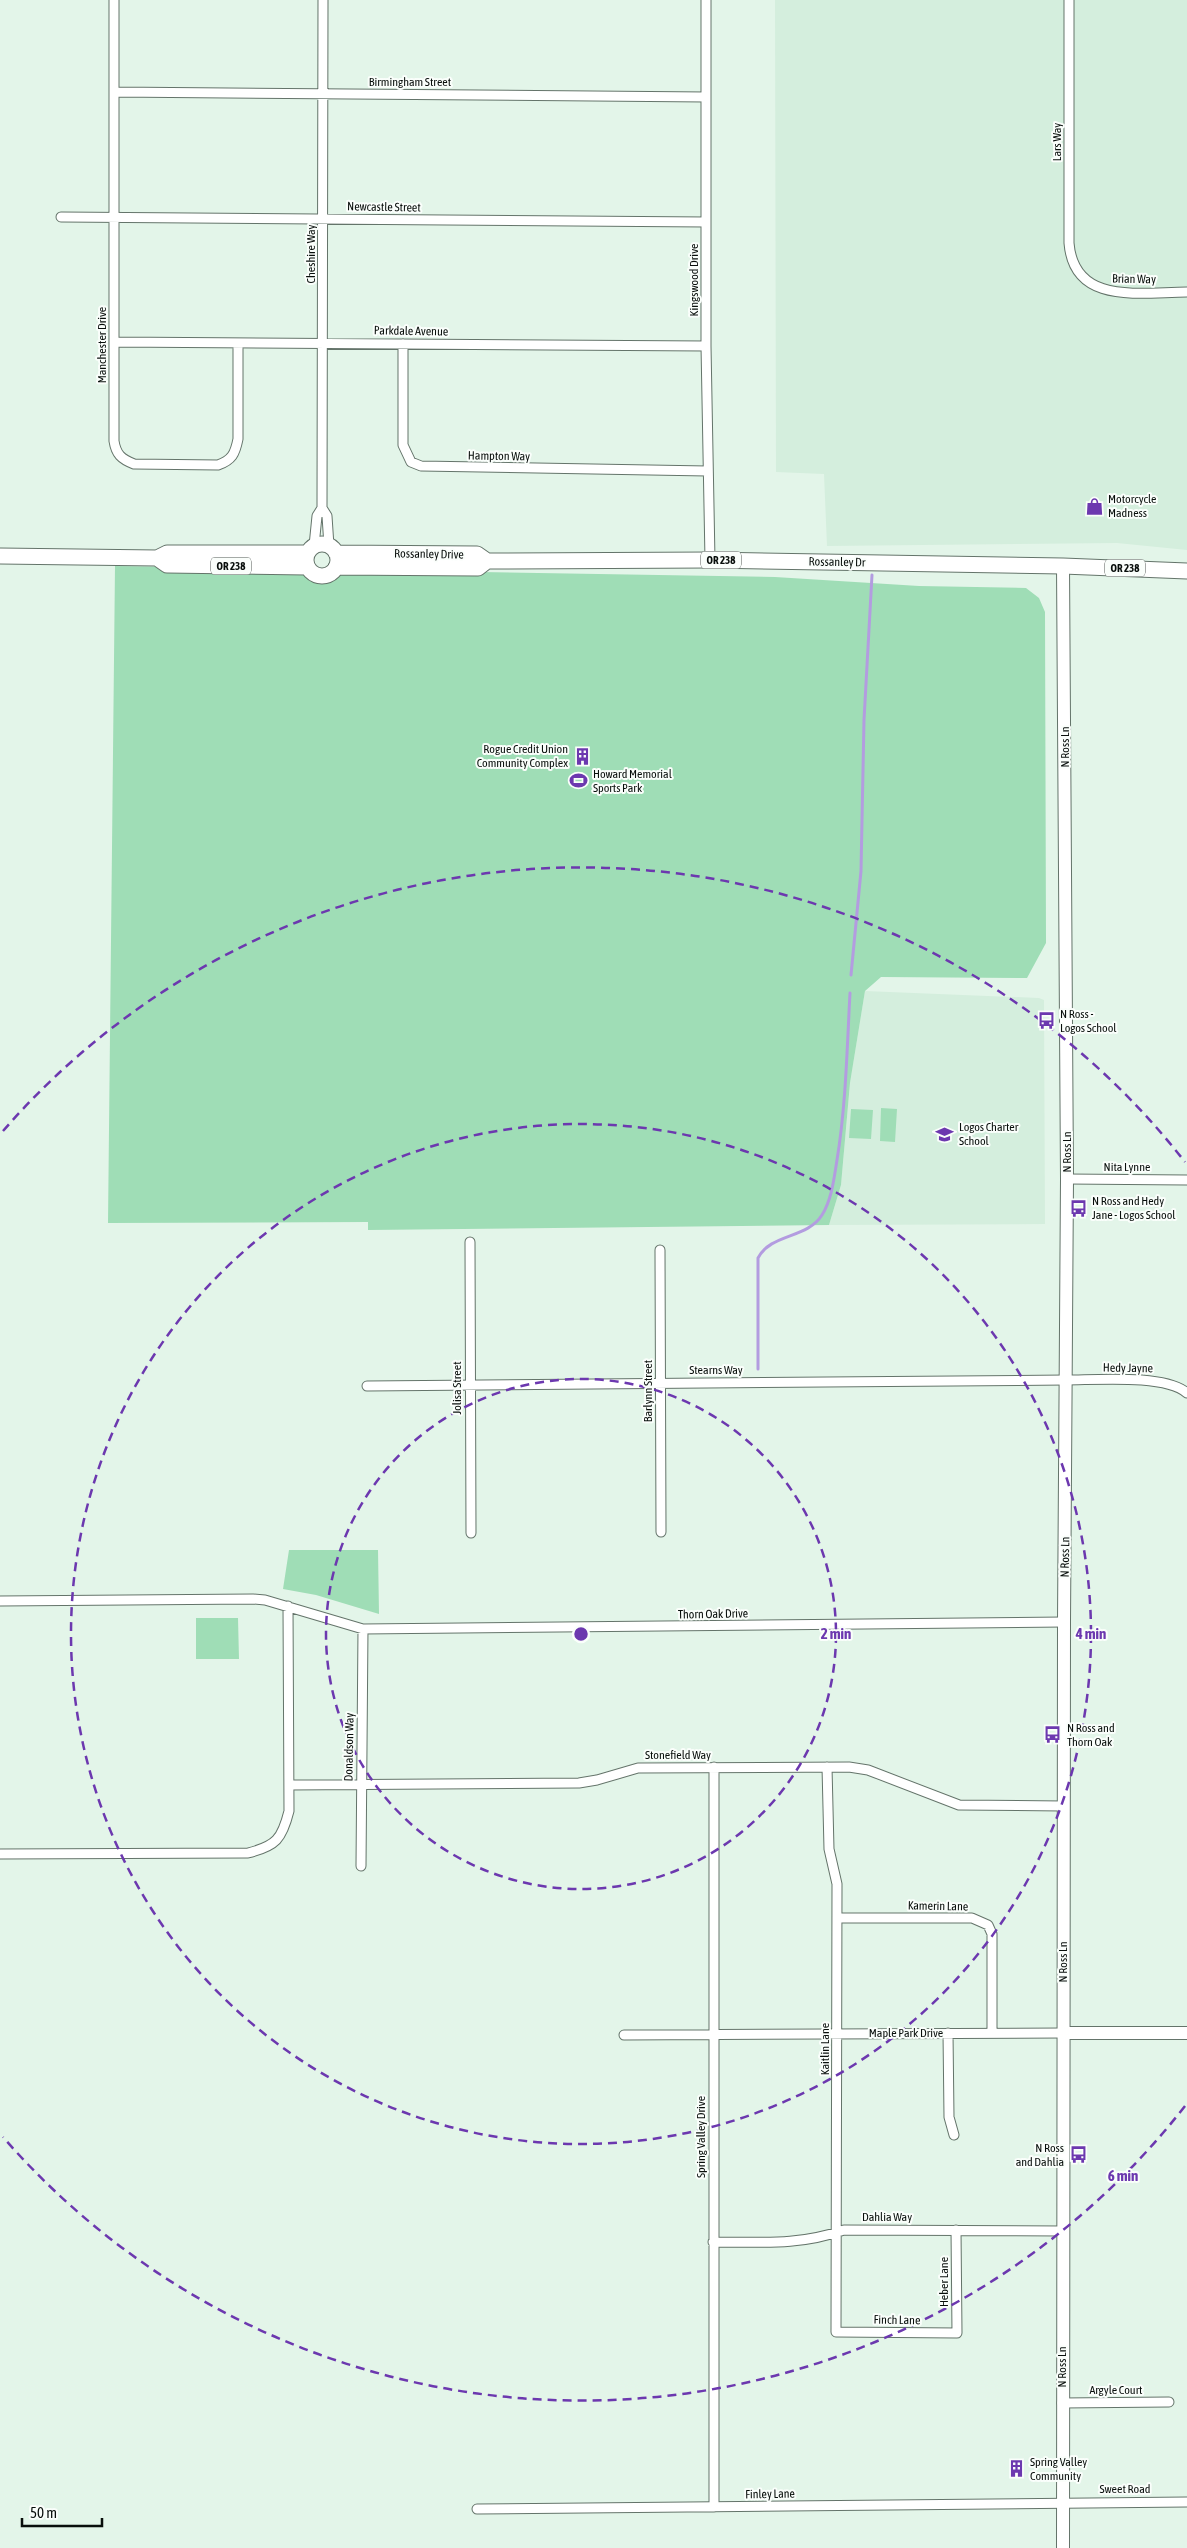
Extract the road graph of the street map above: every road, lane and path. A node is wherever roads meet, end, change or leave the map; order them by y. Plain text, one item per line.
1 (114, 0) edge
2 (323, 0) edge
3 (706, 0) edge
4 (1069, 0) edge
5 (114, 92) junction
6 (323, 94) junction
7 (706, 97) junction
8 (61, 216) dead end
9 (115, 217) junction
10 (323, 219) junction
11 (706, 222) junction
12 (1085, 278) joint
13 (1187, 292) edge
14 (115, 342) junction
15 (323, 342) junction
16 (238, 343) junction
17 (403, 344) junction
18 (706, 346) junction
19 (707, 472) junction
20 (322, 508) junction
21 (322, 555) junction
22 (0, 556) edge
23 (710, 560) junction
24 (487, 561) joint
25 (1063, 566) junction
26 (1187, 571) edge
27 (1067, 1179) junction
28 (1187, 1180) edge
29 (470, 1242) dead end
30 (660, 1250) dead end
31 (1066, 1380) junction
32 (660, 1383) junction
33 (470, 1385) junction
34 (367, 1386) dead end
35 (1187, 1392) edge
36 (661, 1532) dead end
37 (471, 1534) dead end
38 (0, 1601) edge
39 (288, 1606) junction
40 (1064, 1622) junction
41 (363, 1629) junction
42 (714, 1767) junction
43 (827, 1767) junction
44 (361, 1783) junction
45 (288, 1785) junction
46 (1064, 1806) junction
47 (0, 1854) edge
48 (361, 1866) dead end
49 (837, 1918) junction
50 (1063, 2032) junction
51 (948, 2033) junction
52 (992, 2033) junction
53 (1187, 2033) edge
54 (714, 2034) junction
55 (837, 2034) junction
56 (624, 2035) dead end
57 (954, 2135) dead end
58 (956, 2230) junction
59 (1062, 2231) junction
60 (838, 2232) junction
61 (714, 2242) junction
62 (836, 2332) joint
63 (957, 2333) joint
64 (1169, 2402) dead end
65 (1062, 2403) junction
66 (1062, 2502) junction
67 (1187, 2502) edge
68 (714, 2507) junction
69 (477, 2509) dead end
70 (1063, 2548) edge

1 - 5 street, Manchester Drive
2 - 6 street, Cheshire Way
3 - 7 street, Kingswood Drive
4 - 12 street, Lars Way
5 - 6 street, Birmingham Street
5 - 9 street, Manchester Drive
6 - 7 street, Birmingham Street
6 - 10 street, Cheshire Way
7 - 11 street, Kingswood Drive
8 - 9 street, Newcastle Street
9 - 10 street, Newcastle Street
9 - 14 street, Manchester Drive
10 - 11 street, Newcastle Street
10 - 15 street, Cheshire Way
11 - 18 street, Kingswood Drive
12 - 13 street, Brian Way
14 - 16 street, Parkdale Avenue
14 - 16 street, Manchester Drive
15 - 16 street, Parkdale Avenue
15 - 17 street, Parkdale Avenue
15 - 20 street, Cheshire Way
17 - 18 street, Parkdale Avenue
17 - 19 street, Hampton Way
18 - 19 street, Kingswood Drive
19 - 23 street, Kingswood Drive
20 - 21 street, Cheshire Way
20 - 21 street, Cheshire Way
21 - 22 main road, Rossanley Drive / OR 238
21 - 24 main road, Rossanley Drive / OR 238
23 - 24 main road, Rossanley Dr / OR 238
23 - 25 main road, Rossanley Dr / OR 238
25 - 26 main road, Rossanley Dr / OR 238
25 - 27 main road, N Ross Ln
27 - 28 street, Nita Lynne
27 - 31 main road, N Ross Ln
29 - 33 street, Jolisa Street
30 - 32 street, Barlynn Street
31 - 32 street, Stearns Way
31 - 35 street, Hedy Jayne
31 - 40 main road, N Ross Ln
32 - 33 street, Stearns Way
32 - 36 street, Barlynn Street
33 - 34 street, Stearns Way
33 - 37 street, Jolisa Street
38 - 39 street, Thorn Oak Drive
39 - 41 street, Thorn Oak Drive
39 - 45 street
40 - 41 street, Thorn Oak Drive
40 - 46 main road, N Ross Ln
41 - 44 street, Donaldson Way
42 - 43 street, Stonefield Way
42 - 44 street, Stonefield Way
42 - 54 street, Spring Valley Drive
43 - 46 street, Stonefield Way
43 - 49 street, Kaitlin Lane
44 - 45 street, Stonefield Way
44 - 48 street, Donaldson Way
45 - 47 street
46 - 50 main road, N Ross Ln
49 - 52 street, Kamerin Lane
49 - 55 street, Kaitlin Lane
50 - 52 street, Maple Park Drive
50 - 53 main road, Maple Park Drive
50 - 59 main road, N Ross Ln
51 - 52 street, Maple Park Drive
51 - 55 street, Maple Park Drive
51 - 57 street
54 - 55 street, Maple Park Drive
54 - 56 street, Maple Park Drive
54 - 61 street, Spring Valley Drive
55 - 60 street, Kaitlin Lane
58 - 59 street, Dahlia Way
58 - 60 street, Dahlia Way
58 - 63 street, Heber Lane
59 - 65 main road, N Ross Ln
60 - 61 street, Dahlia Way
60 - 62 street, Kaitlin Lane
61 - 68 street, Spring Valley Drive
62 - 63 street, Finch Lane
64 - 65 street, Argyle Court
65 - 66 main road, N Ross Ln
66 - 67 street, Sweet Road
66 - 68 street, Finley Lane
66 - 70 main road, N Ross Ln
68 - 69 street, Finley Lane

